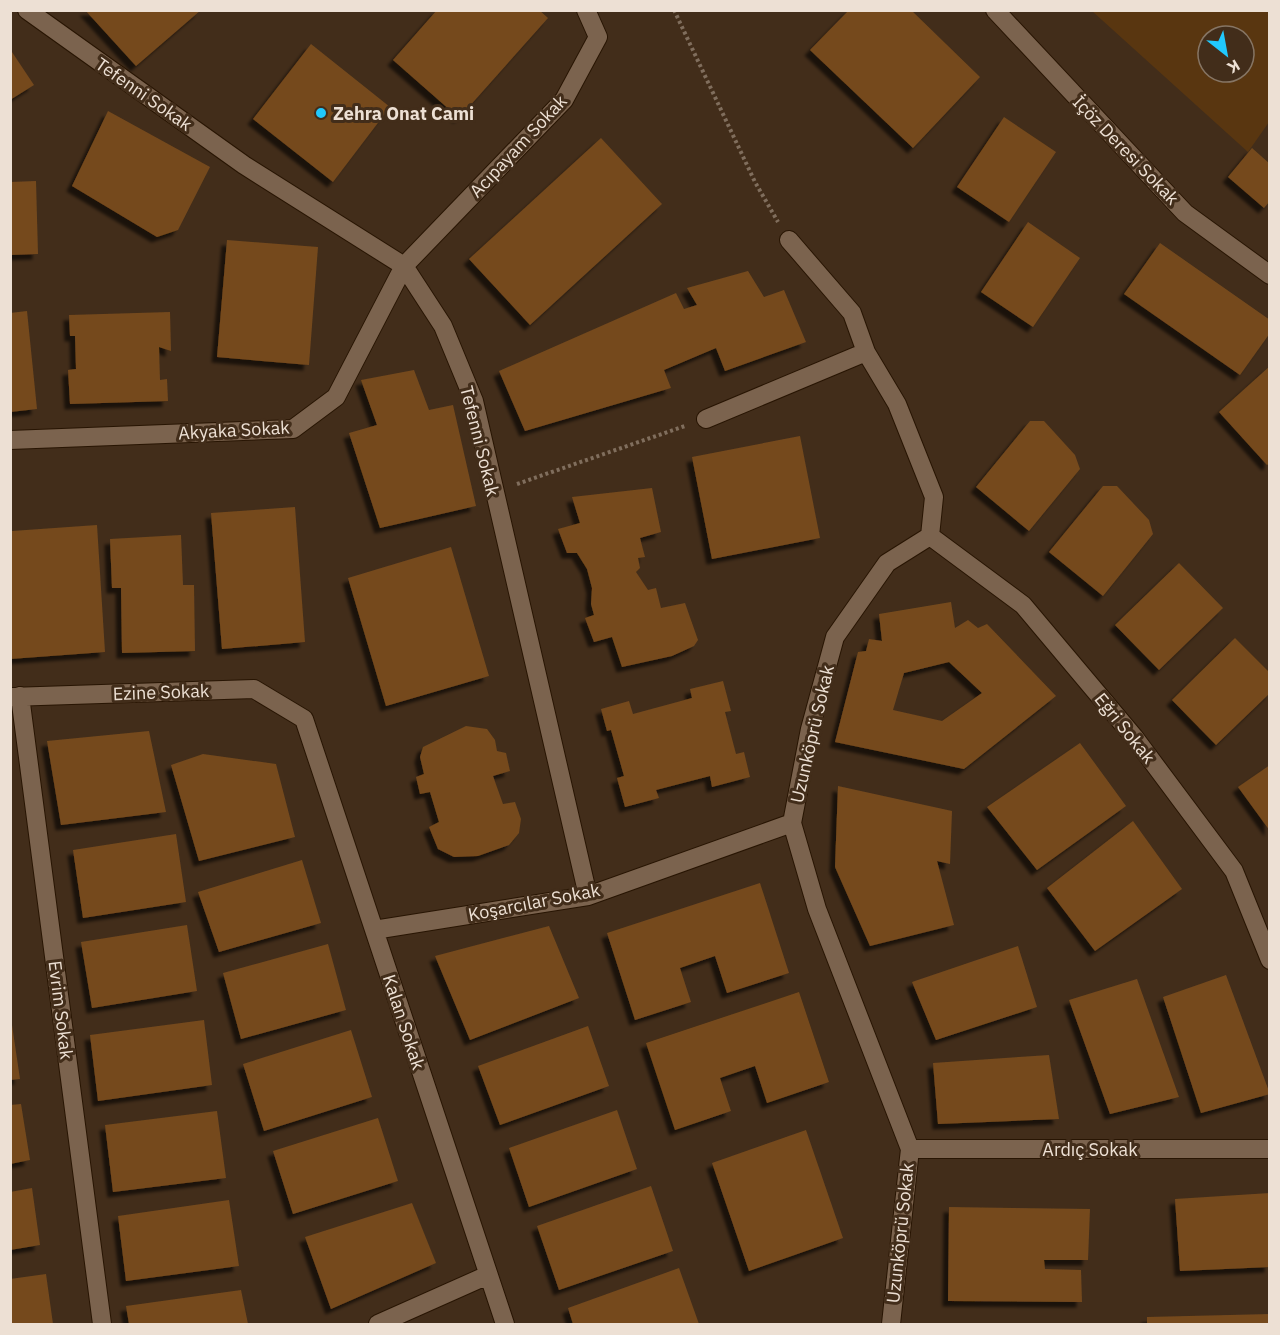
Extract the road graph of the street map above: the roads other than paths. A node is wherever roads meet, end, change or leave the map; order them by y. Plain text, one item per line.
1 (27, 10) edge
2 (586, 10) edge
3 (995, 10) edge
4 (789, 240) road end
5 (404, 266) junction
6 (1269, 275) edge
7 (866, 352) junction
8 (706, 419) road end
9 (10, 440) edge
10 (930, 536) junction
11 (15, 697) edge
12 (304, 719) joint
13 (792, 823) junction
14 (588, 896) junction
15 (374, 930) junction
16 (1269, 960) edge
17 (910, 1149) junction
18 (1269, 1149) edge
19 (488, 1275) junction
20 (102, 1324) edge
21 (378, 1324) edge
22 (505, 1324) edge
23 (891, 1324) edge

1 - 5 street, Tefenni Sokak
2 - 5 street, Acıpayam Sokak
3 - 6 street, İçöz Deresi Sokak
4 - 7 street
5 - 9 street, Akyaka Sokak
5 - 14 street, Tefenni Sokak
7 - 8 street
7 - 10 street
10 - 13 street, Uzunköprü Sokak
10 - 16 street, Eğri Sokak
11 - 12 street, Ezine Sokak
11 - 20 street, Evrim Sokak
12 - 15 street, Kalan Sokak
13 - 14 street, Koşarcılar Sokak
13 - 17 street, Uzunköprü Sokak
14 - 15 street, Koşarcılar Sokak
15 - 19 street, Kalan Sokak
17 - 18 street, Ardıç Sokak
17 - 23 street, Uzunköprü Sokak
19 - 21 street
19 - 22 street, Kalan Sokak

